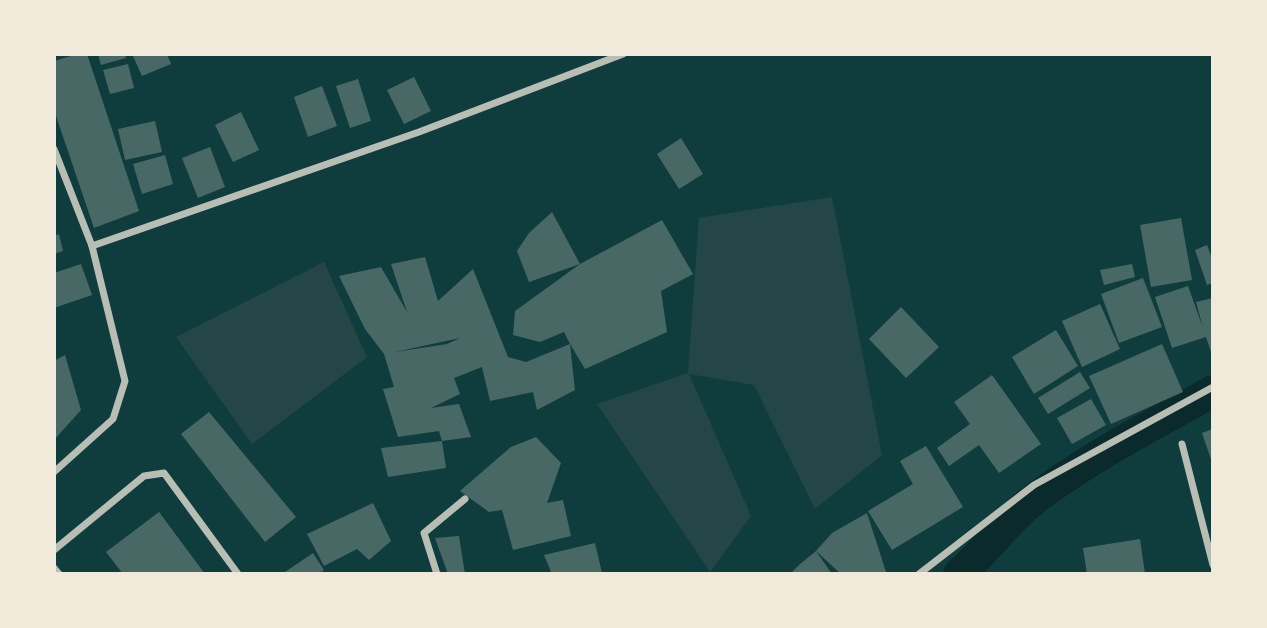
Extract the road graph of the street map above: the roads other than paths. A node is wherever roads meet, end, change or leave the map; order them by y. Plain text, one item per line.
1 (624, 54) edge
2 (54, 149) edge
3 (92, 246) junction
4 (1213, 387) edge
5 (1182, 444) dead end
6 (54, 472) edge
7 (465, 499) dead end
8 (54, 550) edge
9 (1213, 565) edge
10 (54, 568) edge
11 (59, 574) edge
12 (238, 574) edge
13 (438, 574) edge
14 (919, 574) edge

1 - 3 street
2 - 3 street
3 - 6 street
4 - 14 street
5 - 9 street
7 - 13 street
8 - 12 street
10 - 11 street

